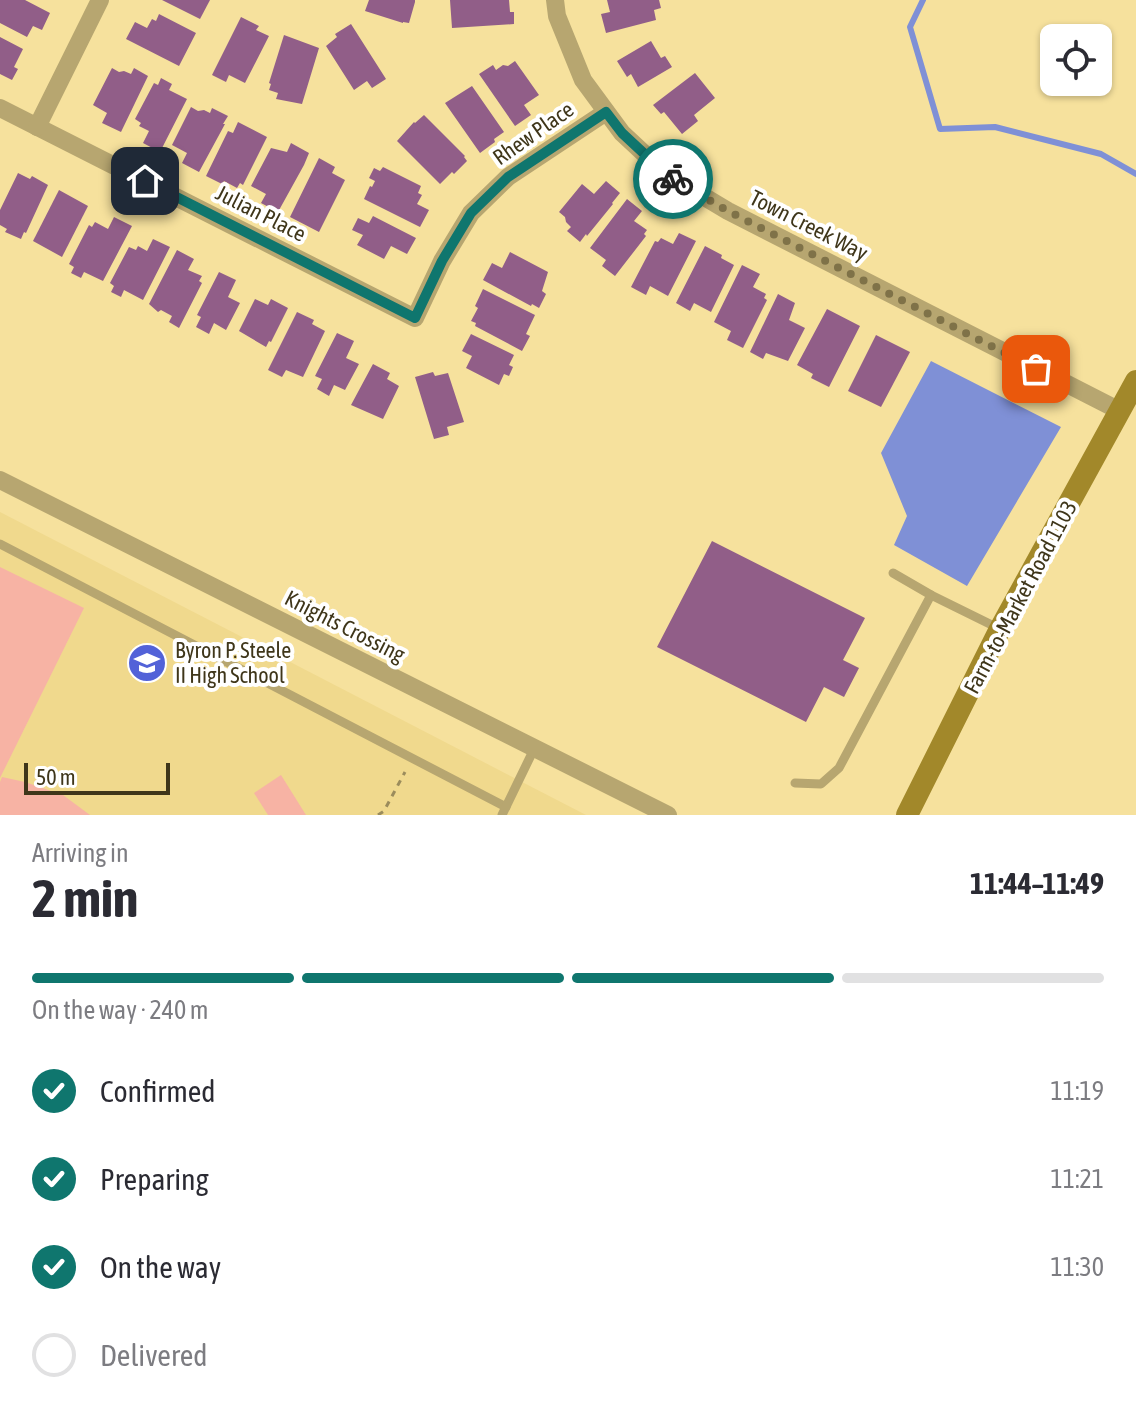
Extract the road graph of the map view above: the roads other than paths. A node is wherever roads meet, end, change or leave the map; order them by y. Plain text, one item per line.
1 (100, 0) edge
2 (555, 0) edge
3 (0, 108) edge
4 (606, 112) junction
5 (37, 127) junction
6 (415, 318) joint
7 (1136, 381) edge
8 (1120, 411) junction
9 (0, 480) edge
10 (0, 544) edge
11 (893, 573) dead end
12 (931, 595) junction
13 (1000, 629) junction
14 (534, 749) junction
15 (795, 783) dead end
16 (504, 811) edge
17 (668, 815) edge
18 (907, 815) edge

1 - 5 street
2 - 4 street, Town Creek Way
3 - 5 street, Julian Place
4 - 6 street, Rhew Place
4 - 8 street, Town Creek Way
5 - 6 street, Julian Place
7 - 8 main road, Farm-to-Market Road 1103
8 - 13 main road, Farm-to-Market Road 1103
9 - 14 street, Knights Crossing
10 - 16 lane
11 - 12 lane
12 - 13 lane
12 - 15 lane
13 - 18 main road, Farm-to-Market Road 1103
14 - 16 lane
14 - 17 street, Knights Crossing

